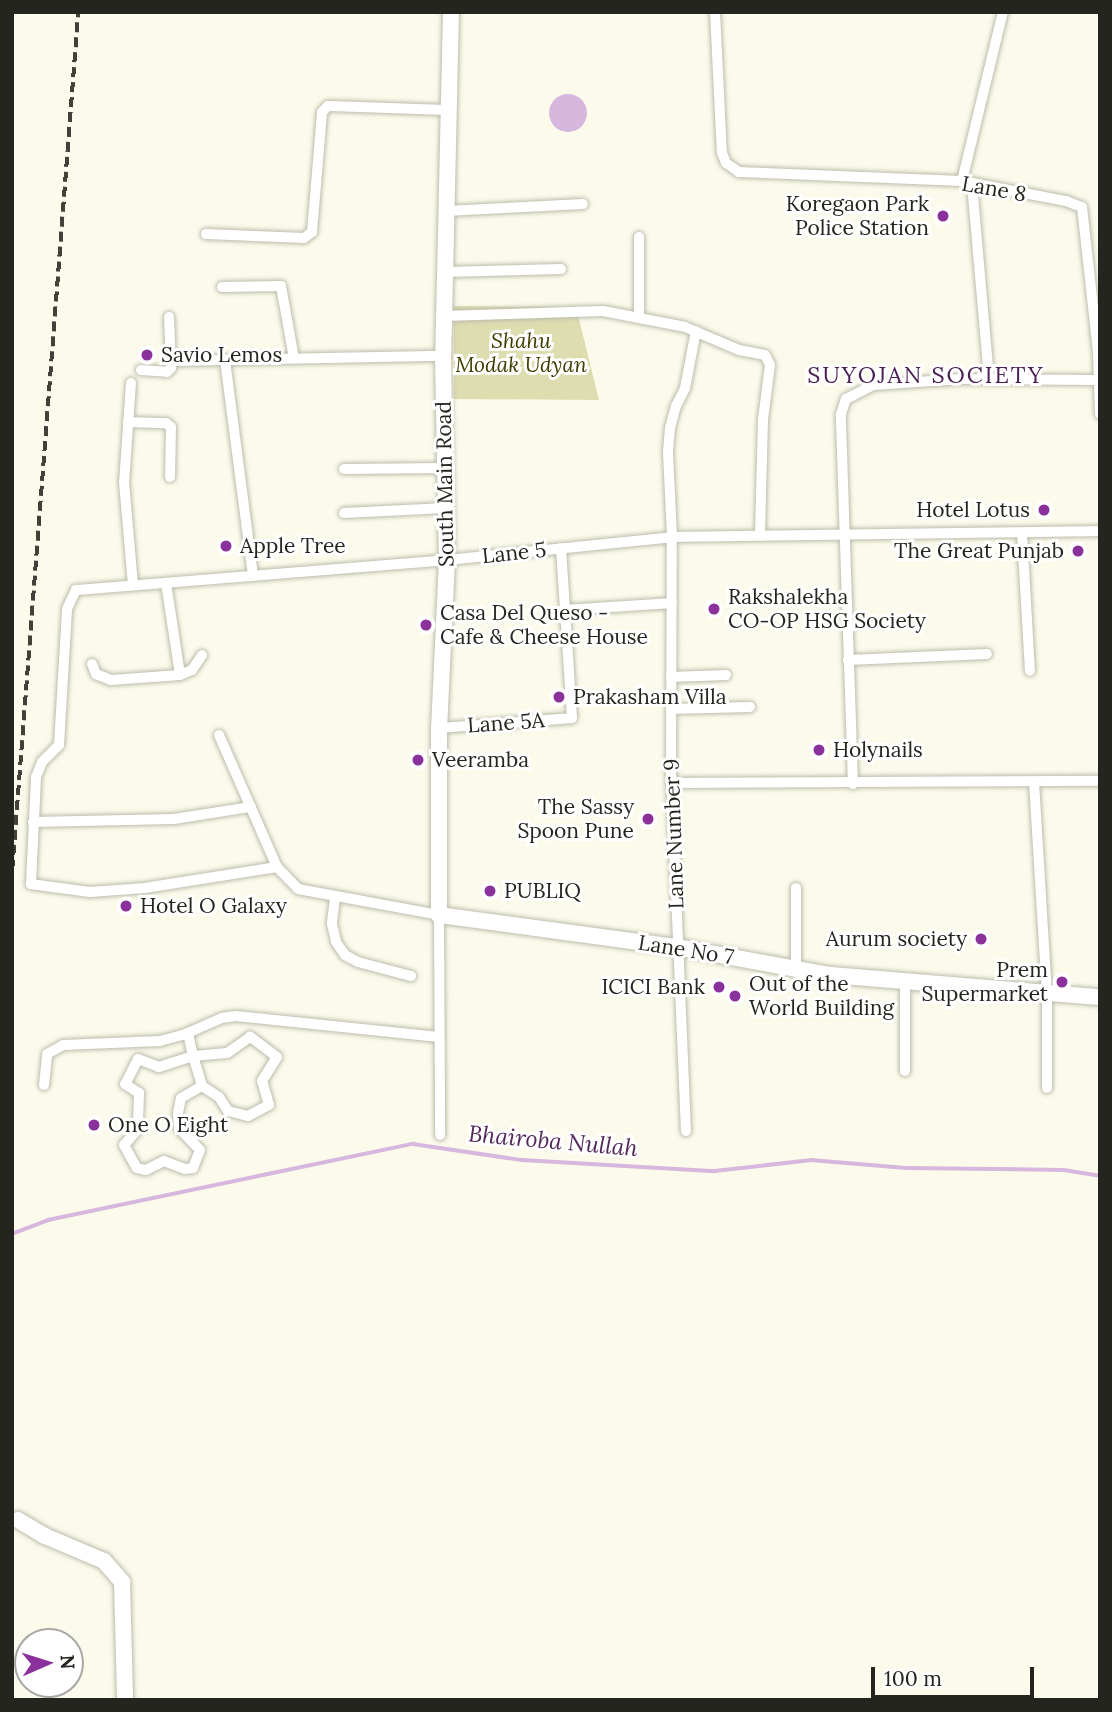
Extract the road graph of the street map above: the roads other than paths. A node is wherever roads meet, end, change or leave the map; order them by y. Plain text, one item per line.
1 (451, 12) edge
2 (715, 12) edge
3 (1003, 12) edge
4 (449, 110) junction
5 (967, 183) junction
6 (583, 204) dead end
7 (446, 211) junction
8 (206, 234) dead end
9 (639, 236) dead end
10 (561, 268) dead end
11 (445, 272) junction
12 (222, 287) dead end
13 (444, 316) junction
14 (169, 317) dead end
15 (639, 318) junction
16 (696, 331) junction
17 (443, 356) junction
18 (294, 358) junction
19 (225, 359) junction
20 (171, 362) junction
21 (141, 370) dead end
22 (989, 379) junction
23 (1098, 380) edge
24 (131, 383) dead end
25 (1100, 414) edge
26 (128, 422) junction
27 (445, 468) junction
28 (344, 469) dead end
29 (170, 477) dead end
30 (446, 508) junction
31 (344, 513) dead end
32 (1100, 531) edge
33 (1022, 533) junction
34 (760, 536) junction
35 (843, 536) junction
36 (672, 537) junction
37 (562, 548) junction
38 (447, 560) junction
39 (253, 575) junction
40 (166, 583) junction
41 (133, 585) junction
42 (671, 603) junction
43 (565, 610) junction
44 (987, 653) dead end
45 (202, 655) dead end
46 (848, 660) junction
47 (92, 664) dead end
48 (1030, 671) dead end
49 (180, 675) junction
50 (726, 675) dead end
51 (671, 677) junction
52 (750, 707) dead end
53 (671, 709) junction
54 (439, 728) junction
55 (219, 735) dead end
56 (1100, 781) edge
57 (1034, 782) junction
58 (672, 783) junction
59 (853, 784) junction
60 (251, 807) junction
61 (33, 822) junction
62 (277, 867) junction
63 (796, 888) dead end
64 (335, 898) junction
65 (439, 915) junction
66 (677, 947) junction
67 (796, 969) junction
68 (411, 976) dead end
69 (905, 981) junction
70 (1046, 993) junction
71 (1100, 997) edge
72 (188, 1033) junction
73 (439, 1037) junction
74 (193, 1056) junction
75 (905, 1071) dead end
76 (44, 1085) dead end
77 (202, 1086) junction
78 (1047, 1088) dead end
79 (685, 1131) dead end
80 (440, 1136) dead end
81 (18, 1520) dead end
82 (125, 1700) edge

1 - 4 main road, South Main Road
2 - 5 street, Lane 8
3 - 5 street
4 - 7 main road, South Main Road
4 - 8 street
5 - 22 street
5 - 23 street, Lane 8
6 - 7 street
7 - 11 main road, South Main Road
9 - 15 street
10 - 11 street
11 - 13 main road, South Main Road
12 - 18 street
13 - 15 street
13 - 17 main road, South Main Road
14 - 20 street
15 - 16 street
16 - 34 street
16 - 36 street, Lane Number 9
17 - 18 street
17 - 27 main road, South Main Road
18 - 19 street
19 - 20 street
19 - 39 street
20 - 21 street
22 - 23 street
22 - 35 street
23 - 25 street, Lane 8
24 - 26 street
26 - 29 street
26 - 41 street
27 - 28 street
27 - 30 main road, South Main Road
30 - 31 street
30 - 38 main road, South Main Road
32 - 33 street, Lane 5
33 - 35 street, Lane 5
33 - 48 street
34 - 35 street, Lane 5
34 - 36 street, Lane 5
35 - 46 street
36 - 37 street, Lane 5
36 - 42 street, Lane Number 9
37 - 38 street, Lane 5
37 - 43 street
38 - 39 street, Lane 5
38 - 54 main road, South Main Road
39 - 40 street, Lane 5
40 - 41 street, Lane 5
40 - 49 street
41 - 61 street, Lane 5
42 - 43 street
42 - 51 street, Lane Number 9
43 - 54 street, Lane 5A
44 - 46 street
45 - 49 street
46 - 59 street
47 - 49 street
50 - 51 street
51 - 53 street, Lane Number 9
52 - 53 street
53 - 58 street, Lane Number 9
54 - 65 main road, South Main Road
55 - 60 street
56 - 57 street
57 - 59 street
57 - 70 street
58 - 59 street
58 - 66 street, Lane Number 9
60 - 61 street
60 - 62 street
61 - 62 street
62 - 64 street
63 - 67 street
64 - 65 street
64 - 68 street
65 - 66 main road, Lane No 7
65 - 73 street
66 - 67 main road, Lane No 7
66 - 79 street, Lane Number 9
67 - 69 main road, Lane No 7
69 - 70 main road, Lane No 7
69 - 75 street
70 - 71 main road, Lane No 7
70 - 78 street
72 - 73 street
72 - 74 street
72 - 76 street
73 - 80 street
74 - 77 street
74 - 77 street
74 - 77 street
81 - 82 main road

